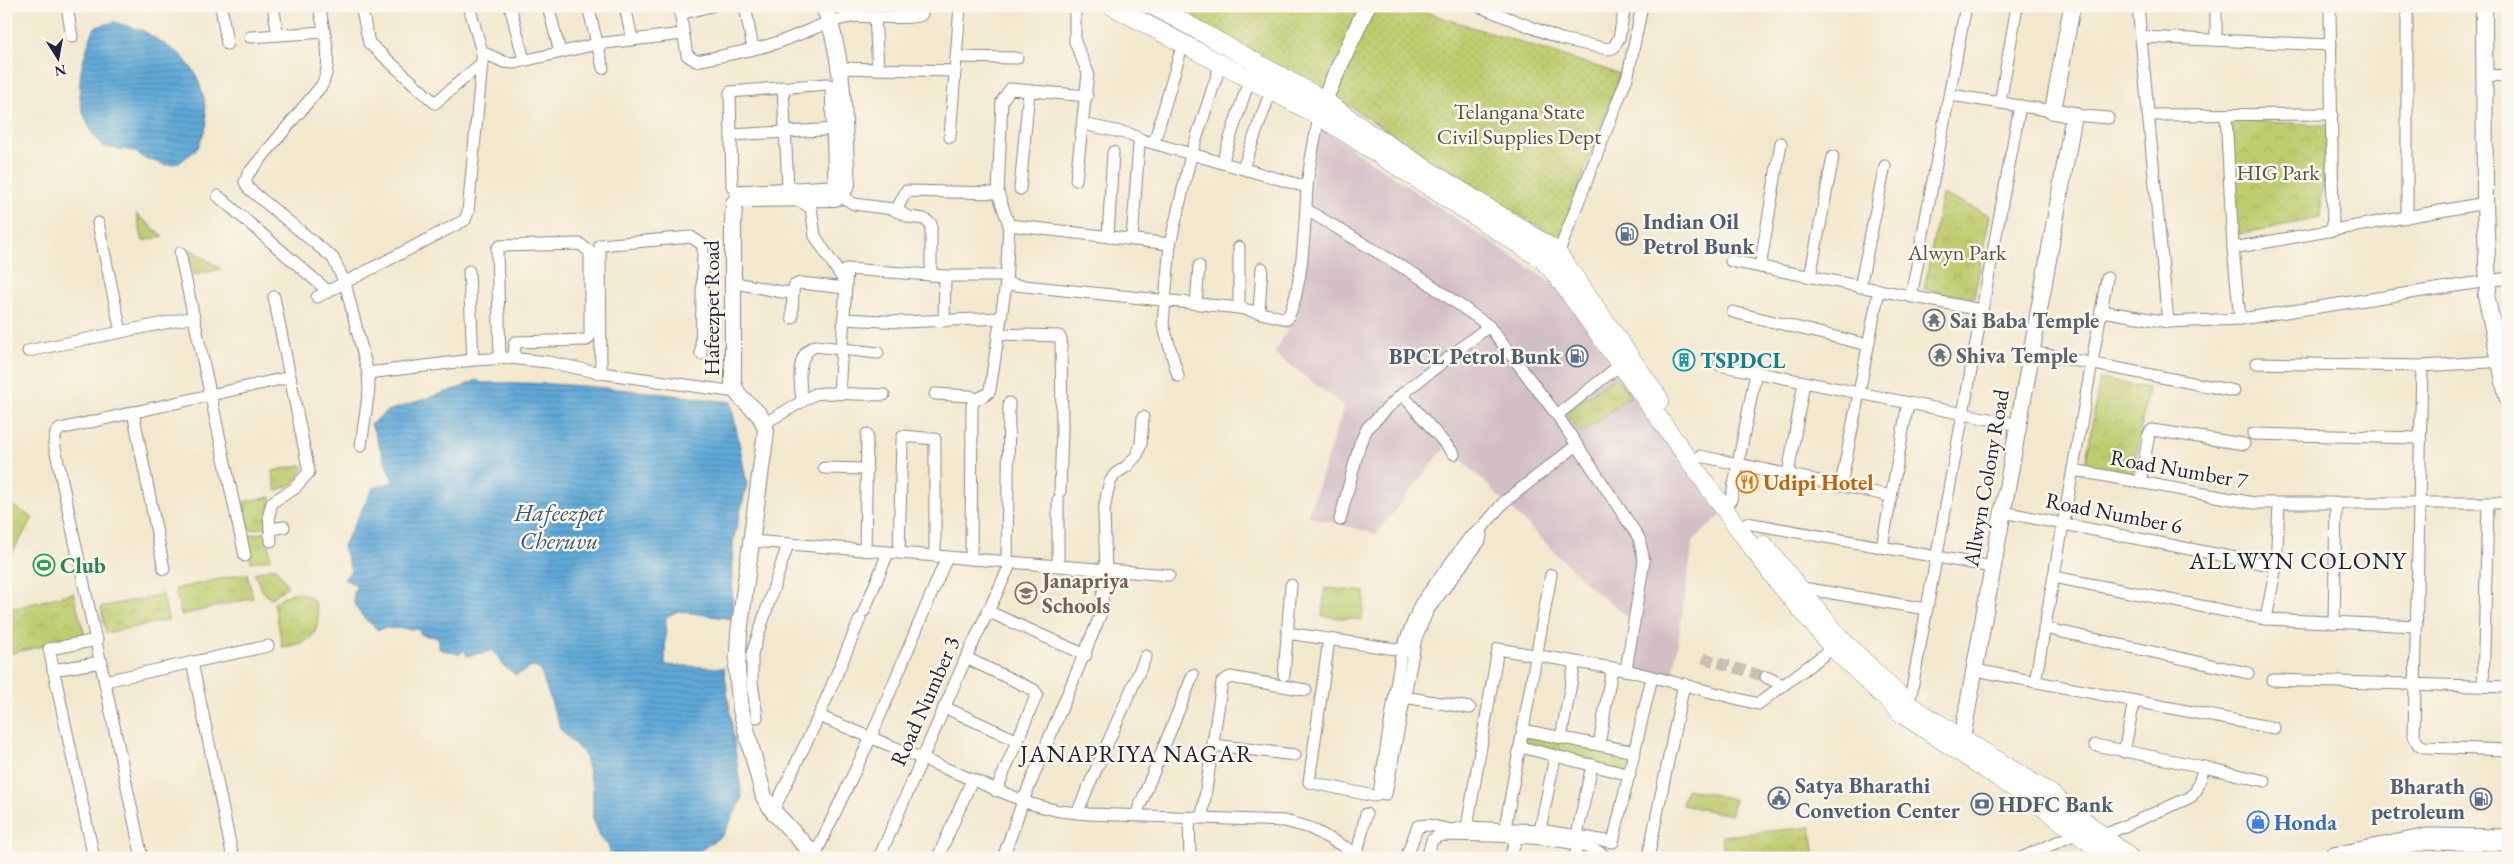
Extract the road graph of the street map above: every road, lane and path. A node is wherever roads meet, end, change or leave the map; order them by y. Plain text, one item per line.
1 (67, 6) edge
2 (221, 6) edge
3 (273, 6) edge
4 (319, 6) edge
5 (361, 6) edge
6 (469, 6) edge
7 (510, 6) edge
8 (548, 6) edge
9 (588, 6) edge
10 (625, 6) edge
11 (711, 6) edge
12 (745, 6) edge
13 (923, 6) edge
14 (960, 6) edge
15 (1074, 6) edge
16 (1112, 6) edge
17 (1154, 6) edge
18 (1366, 6) edge
19 (1478, 6) edge
20 (1625, 6) edge
21 (1642, 6) edge
22 (1966, 6) edge
23 (2017, 6) edge
24 (2072, 6) edge
25 (2138, 6) edge
26 (2216, 6) edge
27 (2330, 6) edge
28 (2484, 6) edge
29 (680, 10) edge
30 (2407, 12) dead end
31 (827, 14) edge
32 (875, 16) junction
33 (324, 32) junction
34 (683, 34) junction
35 (278, 35) junction
36 (72, 37) dead end
37 (250, 37) dead end
38 (2141, 37) junction
39 (632, 39) junction
40 (2216, 40) junction
41 (1183, 43) junction
42 (227, 44) dead end
43 (597, 44) junction
44 (2331, 45) junction
45 (753, 49) junction
46 (560, 52) junction
47 (956, 57) junction
48 (482, 58) junction
49 (1017, 58) dead end
50 (524, 60) junction
51 (1221, 64) junction
52 (603, 68) dead end
53 (840, 68) junction
54 (878, 69) junction
55 (955, 71) junction
56 (1252, 71) junction
57 (2486, 75) junction
58 (2508, 76) edge
59 (783, 87) junction
60 (1271, 90) junction
61 (1029, 91) junction
62 (1950, 95) junction
63 (1087, 96) junction
64 (2000, 103) junction
65 (2020, 106) junction
66 (1322, 108) junction
67 (2053, 111) junction
68 (2332, 114) junction
69 (2074, 115) junction
70 (2148, 115) junction
71 (2226, 115) junction
72 (2108, 118) dead end
73 (1083, 124) junction
74 (839, 129) junction
75 (785, 132) junction
76 (731, 135) junction
77 (950, 137) dead end
78 (1142, 140) junction
79 (1154, 143) junction
80 (1781, 143) dead end
81 (1381, 148) junction
82 (1113, 152) dead end
83 (1191, 155) junction
84 (1833, 157) dead end
85 (1222, 163) junction
86 (1884, 166) dead end
87 (1243, 168) junction
88 (1076, 180) dead end
89 (841, 186) junction
90 (1307, 187) junction
91 (1020, 188) dead end
92 (998, 193) junction
93 (792, 194) junction
94 (218, 196) dead end
95 (2485, 203) junction
96 (1307, 210) junction
97 (896, 211) junction
98 (2406, 217) junction
99 (98, 223) dead end
100 (1009, 226) junction
101 (2333, 230) junction
102 (1108, 237) junction
103 (1132, 240) junction
104 (1170, 244) junction
105 (1239, 247) dead end
106 (2233, 248) junction
107 (180, 253) dead end
108 (1558, 254) junction
109 (1731, 262) dead end
110 (1199, 266) dead end
111 (1760, 267) junction
112 (1262, 268) dead end
113 (469, 271) dead end
114 (931, 275) junction
115 (946, 276) junction
116 (1810, 277) junction
117 (2107, 278) dead end
118 (2508, 278) edge
119 (1006, 280) junction
120 (345, 283) junction
121 (733, 283) junction
122 (2487, 285) junction
123 (846, 286) junction
124 (1860, 287) junction
125 (1879, 290) junction
126 (329, 292) junction
127 (792, 293) junction
128 (274, 297) dead end
129 (317, 297) dead end
130 (1911, 297) junction
131 (1165, 299) junction
132 (1196, 303) junction
133 (1239, 308) junction
134 (1981, 310) junction
135 (2101, 311) junction
136 (1259, 312) junction
137 (1732, 312) dead end
138 (194, 317) junction
139 (792, 318) dead end
140 (1001, 318) junction
141 (844, 319) junction
142 (2240, 320) junction
143 (944, 321) junction
144 (2168, 322) junction
145 (1489, 326) junction
146 (121, 332) junction
147 (998, 334) junction
148 (1868, 345) junction
149 (842, 348) junction
150 (28, 351) dead end
151 (2032, 352) junction
152 (878, 353) dead end
153 (701, 354) dead end
154 (500, 358) junction
155 (514, 358) junction
156 (473, 360) junction
157 (2256, 363) dead end
158 (2505, 363) edge
159 (2091, 364) junction
160 (1620, 365) junction
161 (1720, 365) dead end
162 (2422, 366) junction
163 (1756, 372) junction
164 (368, 373) junction
165 (601, 373) junction
166 (1178, 376) dead end
167 (290, 377) junction
168 (1804, 382) junction
169 (2234, 391) dead end
170 (736, 392) junction
171 (839, 393) junction
172 (1859, 393) junction
173 (935, 394) dead end
174 (1402, 394) junction
175 (211, 395) junction
176 (884, 395) dead end
177 (976, 399) junction
178 (802, 400) junction
179 (2508, 400) edge
180 (1009, 403) dead end
181 (1908, 403) junction
182 (132, 412) junction
183 (1962, 413) junction
184 (1557, 415) junction
185 (1143, 417) dead end
186 (765, 423) junction
187 (2019, 425) junction
188 (867, 434) dead end
189 (2253, 434) dead end
190 (2420, 438) junction
191 (2244, 444) dead end
192 (1577, 445) junction
193 (361, 446) dead end
194 (1454, 454) dead end
195 (1700, 456) junction
196 (1738, 464) junction
197 (824, 468) dead end
198 (866, 469) junction
199 (2073, 470) junction
200 (1788, 474) junction
201 (2140, 483) junction
202 (1841, 485) junction
203 (1891, 496) junction
204 (1731, 500) junction
205 (2336, 502) junction
206 (2419, 503) junction
207 (2508, 503) edge
208 (2279, 504) junction
209 (2488, 504) junction
210 (2003, 512) junction
211 (1340, 520) dead end
212 (1748, 523) junction
213 (2063, 523) junction
214 (284, 527) dead end
215 (752, 541) junction
216 (788, 544) junction
217 (1882, 547) junction
218 (865, 551) junction
219 (893, 553) junction
220 (244, 556) dead end
221 (941, 557) junction
222 (1936, 557) junction
223 (971, 559) junction
224 (1009, 562) junction
225 (1058, 566) junction
226 (2276, 566) junction
227 (1993, 567) junction
228 (164, 569) dead end
229 (1106, 570) junction
230 (1551, 575) dead end
231 (1169, 576) dead end
232 (2054, 577) junction
233 (1291, 585) dead end
234 (1797, 586) junction
235 (1926, 609) junction
236 (987, 611) junction
237 (2266, 619) junction
238 (2334, 622) junction
239 (2417, 626) junction
240 (2044, 628) junction
241 (1287, 633) junction
242 (98, 640) junction
243 (1329, 640) junction
244 (268, 646) dead end
245 (1833, 648) junction
246 (1407, 650) junction
247 (1086, 655) junction
248 (1146, 656) dead end
249 (1537, 656) junction
250 (966, 658) junction
251 (102, 662) junction
252 (192, 662) junction
253 (1575, 662) junction
254 (1612, 668) junction
255 (53, 670) junction
256 (1626, 670) junction
257 (1975, 670) junction
258 (2248, 673) dead end
259 (1194, 675) dead end
260 (1284, 675) dead end
261 (1652, 677) junction
262 (1766, 677) tunnel mouth
263 (2273, 680) dead end
264 (105, 681) junction
265 (2035, 682) junction
266 (1684, 684) junction
267 (2414, 684) junction
268 (1783, 685) junction
269 (2483, 686) junction
270 (2508, 687) edge
271 (1306, 690) dead end
272 (1404, 696) junction
273 (2134, 701) junction
274 (1909, 705) junction
275 (944, 707) junction
276 (1470, 708) dead end
277 (820, 716) junction
278 (757, 717) dead end
279 (2274, 728) dead end
280 (1522, 730) junction
281 (871, 737) junction
282 (1561, 738) junction
283 (1962, 739) junction
284 (1018, 741) junction
285 (1599, 744) junction
286 (1214, 745) junction
287 (2095, 745) dead end
288 (1521, 747) junction
289 (2508, 750) edge
290 (1635, 752) junction
291 (2124, 752) junction
292 (1295, 755) dead end
293 (1556, 756) junction
294 (921, 758) junction
295 (1592, 765) junction
296 (2204, 766) junction
297 (1630, 775) junction
298 (972, 780) junction
299 (2265, 780) dead end
300 (996, 791) junction
301 (1379, 793) junction
302 (1023, 801) junction
303 (773, 811) junction
304 (1077, 813) junction
305 (1366, 814) dead end
306 (1136, 816) junction
307 (1189, 817) junction
308 (1202, 817) junction
309 (1467, 827) junction
310 (1505, 828) junction
311 (1540, 830) junction
312 (2078, 833) junction
313 (1517, 836) junction
314 (2102, 836) junction
315 (1577, 840) junction
316 (2508, 840) edge
317 (939, 855) dead end
318 (816, 857) edge
319 (1359, 857) edge
320 (94, 858) edge
321 (142, 858) edge
322 (233, 858) edge
323 (879, 858) edge
324 (1004, 858) edge
325 (1190, 858) edge
326 (1406, 858) edge
327 (1427, 858) edge
328 (1510, 858) edge
329 (1574, 858) edge
330 (1607, 858) edge
331 (1648, 858) edge
332 (2021, 858) edge
333 (2110, 858) edge
334 (2130, 858) edge
335 (2334, 858) edge

1 - 36 street
2 - 42 street
3 - 35 street
4 - 33 street
5 - 48 street
6 - 48 street
7 - 50 street
8 - 46 street
9 - 43 street
10 - 39 street
11 - 29 street
12 - 45 street
13 - 32 street
14 - 47 street
15 - 63 street
16 - 41 main road
17 - 56 main road
18 - 66 street
19 - 20 street
21 - 108 street
22 - 62 street
23 - 64 street
24 - 67 street
25 - 38 street
26 - 40 street
27 - 44 street
28 - 57 street
29 - 34 street
30 - 98 street
31 - 32 street
31 - 45 street
31 - 53 street
32 - 54 street
33 - 35 street
33 - 120 street
34 - 39 street
34 - 45 street
35 - 37 street
38 - 40 street
38 - 70 street
39 - 43 street
40 - 44 street
41 - 51 main road
41 - 79 street
43 - 46 street
43 - 52 street
44 - 68 street
46 - 50 street
47 - 49 street
47 - 55 street
48 - 50 street
48 - 120 street
51 - 56 main road
51 - 83 street
53 - 54 street
53 - 74 street
54 - 55 street
55 - 77 street
56 - 60 main road
56 - 66 main road
56 - 85 street
57 - 58 street
57 - 95 street
59 - 74 street
59 - 75 street
59 - 76 street
60 - 66 main road
60 - 87 street
61 - 63 street
61 - 91 street
61 - 92 street
62 - 64 street
62 - 130 street
63 - 73 street
64 - 65 street
65 - 67 street
65 - 134 street
66 - 81 main road
66 - 90 street
67 - 69 street
68 - 71 street
68 - 101 street
69 - 72 street
69 - 151 street, Allwyn Colony Road
70 - 71 street
70 - 144 street
71 - 106 street
73 - 78 street
73 - 88 street
74 - 75 street
74 - 89 street
75 - 76 street
75 - 93 street
76 - 93 street
78 - 79 street
78 - 103 street
79 - 83 street
80 - 111 street
81 - 108 main road
81 - 160 main road
82 - 102 street
83 - 85 street
83 - 104 street
84 - 116 street
85 - 87 street
86 - 124 street
87 - 90 street
89 - 93 street, Hafeezpet Road
89 - 97 street
90 - 96 street
92 - 97 street
92 - 100 street
93 - 121 street, Hafeezpet Road
93 - 123 street
94 - 126 street
95 - 98 street
95 - 122 street
96 - 136 street
96 - 145 street
97 - 114 street
98 - 101 street
99 - 146 street
100 - 102 street
100 - 119 street
101 - 106 street
102 - 103 street
103 - 104 street
104 - 131 street
105 - 133 street
106 - 142 street
107 - 138 street
108 - 195 main road
109 - 111 street
110 - 132 street
111 - 116 street
112 - 136 street
113 - 156 street
114 - 115 street
114 - 123 street
115 - 119 street
115 - 143 street
116 - 124 street
117 - 135 street
118 - 122 street
119 - 131 street
119 - 140 street
120 - 126 street
120 - 164 street
121 - 127 street
121 - 170 street, Hafeezpet Road
122 - 142 street
122 - 158 street
123 - 127 street
123 - 141 street
124 - 125 street
125 - 130 street
125 - 148 street
126 - 129 street
127 - 139 street
128 - 167 street
130 - 134 street
131 - 132 street
131 - 166 street
132 - 133 street
133 - 136 street
134 - 183 street
135 - 144 street
135 - 159 street
137 - 148 street
138 - 146 street
138 - 175 street
140 - 143 street
140 - 147 street
141 - 143 street
141 - 149 street
142 - 144 street
145 - 174 street
145 - 184 street
146 - 150 street
147 - 177 street
147 - 225 street
148 - 172 street
149 - 152 street
149 - 171 street
149 - 178 street
151 - 159 street
151 - 187 street, Allwyn Colony Road
153 - 165 street
154 - 155 street
154 - 155 street
154 - 156 street
155 - 165 street
156 - 164 street
157 - 162 street
158 - 162 street
158 - 179 street
159 - 169 street
159 - 199 street
160 - 184 street
160 - 245 main road
161 - 163 street
162 - 190 street
163 - 168 street
163 - 196 street
164 - 193 street
165 - 170 street
167 - 175 street
167 - 214 street
168 - 172 street
168 - 200 street
170 - 186 street, Hafeezpet Road
171 - 176 street
171 - 178 street
172 - 181 street
172 - 202 street
173 - 177 street
174 - 194 street
174 - 211 street
175 - 182 street
175 - 220 street
177 - 223 street
178 - 186 street
180 - 224 street
181 - 183 street
181 - 203 street
182 - 228 street
182 - 242 street
183 - 187 street
183 - 222 street
184 - 192 street
185 - 229 street
186 - 215 street
187 - 210 street, Allwyn Colony Road
188 - 198 street
189 - 190 street
190 - 206 street
191 - 201 street
192 - 246 street
192 - 256 street
195 - 196 street
195 - 204 main road
196 - 200 street
196 - 204 street
197 - 198 street
198 - 218 street
199 - 201 street, Road Number 7
199 - 213 street
200 - 202 street
201 - 208 street, Road Number 7
202 - 203 street
203 - 217 street
204 - 212 main road
205 - 206 street, Road Number 7
205 - 208 street, Road Number 7
205 - 238 street
206 - 209 street, Road Number 7
206 - 239 street
207 - 209 street, Road Number 7
208 - 226 street
209 - 269 street
210 - 213 street, Road Number 6
210 - 227 street, Allwyn Colony Road
212 - 217 street
212 - 234 main road
213 - 226 street, Road Number 6
213 - 232 street
215 - 216 street
215 - 303 street
216 - 218 street
216 - 278 street
217 - 222 street
218 - 219 street
219 - 221 street
219 - 221 street
219 - 277 street
221 - 223 street
221 - 281 street
222 - 227 street
222 - 235 street
223 - 224 street
224 - 225 street
224 - 236 street, Road Number 3
225 - 229 street
226 - 237 street
227 - 257 street, Allwyn Colony Road
229 - 231 street
229 - 247 street
230 - 249 street
232 - 237 street
232 - 240 street
233 - 241 street
234 - 235 street
234 - 274 main road
235 - 274 street
236 - 247 street
236 - 250 street, Road Number 3
237 - 238 street
238 - 239 street
239 - 267 street
240 - 258 street
240 - 265 street
241 - 243 street
241 - 260 street
242 - 251 street
242 - 255 street
243 - 246 street
243 - 301 street
244 - 252 street
245 - 268 street
245 - 312 main road
246 - 272 street
246 - 301 street
247 - 302 street
248 - 304 street
249 - 253 street
249 - 280 street
249 - 309 street
250 - 275 street, Road Number 3
250 - 284 street
251 - 255 street
251 - 264 street
252 - 264 street
252 - 322 street
253 - 254 street
253 - 282 street
254 - 256 street
254 - 285 street
255 - 320 street
256 - 261 street
257 - 265 street
257 - 283 street, Allwyn Colony Road
259 - 306 street
261 - 266 street
261 - 290 street
262 - 268 street
263 - 267 street
264 - 321 street
265 - 273 street
266 - 268 street
266 - 331 street
267 - 269 street
267 - 289 street
269 - 270 street
271 - 286 street
272 - 276 street
272 - 301 street
273 - 279 street
273 - 291 street
274 - 283 main road
275 - 284 street
275 - 294 street, Road Number 3
277 - 281 street
277 - 303 street
280 - 282 street
280 - 288 street
281 - 294 street
281 - 318 street
282 - 285 street
283 - 314 main road
284 - 300 street
285 - 290 street
286 - 292 street
286 - 308 street
287 - 291 street
288 - 293 street
288 - 310 street
290 - 297 street
291 - 296 street
293 - 295 street
293 - 311 street
294 - 298 street
294 - 323 street, Road Number 3
295 - 297 street
295 - 315 street
296 - 299 street
296 - 314 street
297 - 315 street
298 - 300 street
298 - 317 street
300 - 302 street
302 - 304 street
302 - 324 street
303 - 318 street
304 - 306 street
305 - 319 street
306 - 307 street
307 - 308 street
307 - 325 street
308 - 319 street
309 - 310 street
309 - 326 street
310 - 311 street
311 - 315 street
312 - 332 street
312 - 333 main road
313 - 315 street
313 - 327 street
313 - 328 street
314 - 334 main road
315 - 329 street
315 - 330 street
316 - 335 highway

